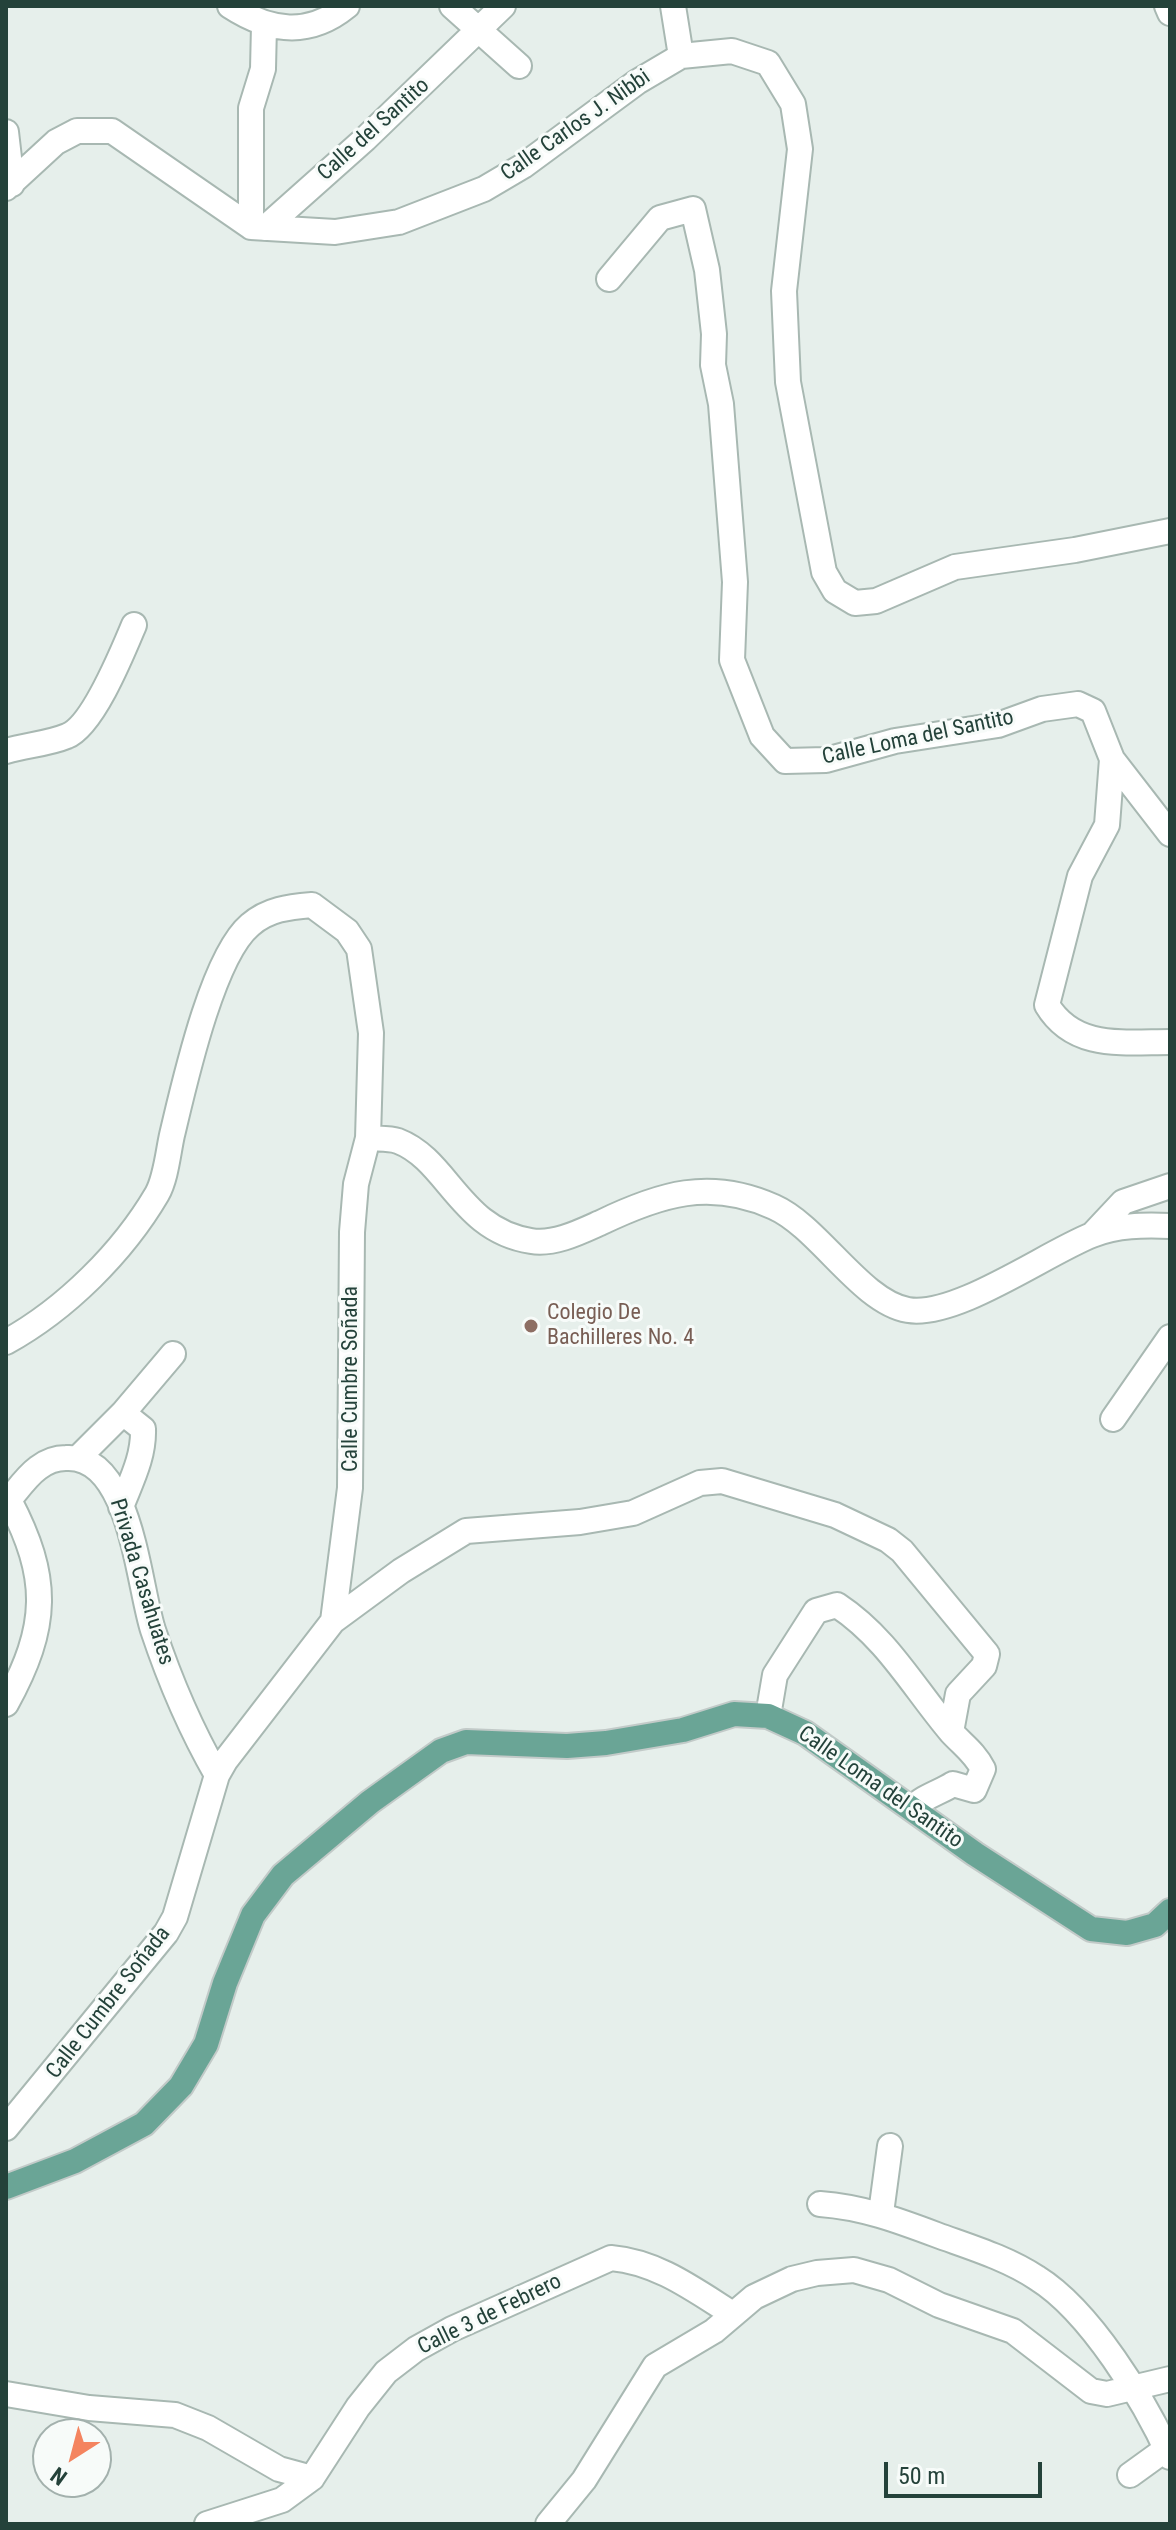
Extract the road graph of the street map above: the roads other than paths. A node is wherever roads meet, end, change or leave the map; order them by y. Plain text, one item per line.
1 (230, 6) edge
2 (347, 6) edge
3 (452, 6) edge
4 (503, 6) edge
5 (673, 6) edge
6 (1167, 6) edge
7 (1170, 13) edge
8 (318, 14) edge
9 (264, 25) junction
10 (481, 29) junction
11 (681, 56) junction
12 (519, 66) dead end
13 (6, 132) edge
14 (9, 186) edge
15 (258, 227) junction
16 (609, 279) dead end
17 (1170, 531) edge
18 (134, 625) dead end
19 (6, 751) edge
20 (1112, 759) junction
21 (1170, 834) edge
22 (1170, 1042) edge
23 (368, 1138) junction
24 (1170, 1186) edge
25 (1170, 1226) edge
26 (1093, 1235) junction
27 (14, 1337) edge
28 (1170, 1337) edge
29 (173, 1354) dead end
30 (6, 1363) edge
31 (123, 1413) junction
32 (1113, 1419) dead end
33 (79, 1457) junction
34 (121, 1507) junction
35 (333, 1621) junction
36 (6, 1704) edge
37 (768, 1716) junction
38 (951, 1732) junction
39 (217, 1775) junction
40 (913, 1808) junction
41 (1170, 1911) edge
42 (6, 2128) edge
43 (890, 2146) dead end
44 (6, 2187) edge
45 (820, 2204) dead end
46 (881, 2213) junction
47 (731, 2313) junction
48 (1170, 2379) edge
49 (1137, 2389) junction
50 (6, 2394) edge
51 (1168, 2453) edge
52 (1130, 2475) dead end
53 (312, 2478) junction
54 (207, 2524) edge
55 (548, 2524) edge

1 - 9 street
2 - 8 street
3 - 10 street
4 - 10 street, Calle del Santito
5 - 11 street
6 - 7 street
8 - 9 street
9 - 15 street
10 - 12 street
10 - 15 street, Calle del Santito
11 - 15 street, Calle Carlos J. Nibbi
11 - 17 street, Calle Carlos J. Nibbi
13 - 14 street
14 - 15 street
16 - 20 street, Calle Loma del Santito
18 - 19 street
20 - 21 street
20 - 22 street, Calle Loma del Santito
23 - 26 street
23 - 27 street, Calle Cumbre Soñada
23 - 35 street, Calle Cumbre Soñada
24 - 26 street
25 - 26 street
27 - 30 street
28 - 32 street
29 - 31 street
31 - 33 street
31 - 34 street
33 - 34 street, Privada Casahuates
33 - 36 street
34 - 39 street, Privada Casahuates
35 - 38 street, Calle Cumbre Soñada
35 - 39 street, Calle Cumbre Soñada
37 - 38 street
37 - 40 main road, Calle Loma del Santito
37 - 44 main road, Calle Loma del Santito
38 - 40 street
39 - 42 street, Calle Cumbre Soñada
40 - 41 main road, Calle Loma del Santito
43 - 46 street
45 - 46 street
46 - 49 street
47 - 49 street
47 - 53 street, Calle 3 de Febrero
47 - 55 street
48 - 49 street
49 - 51 street
50 - 53 street
51 - 52 street
53 - 54 street, Calle 3 de Febrero

